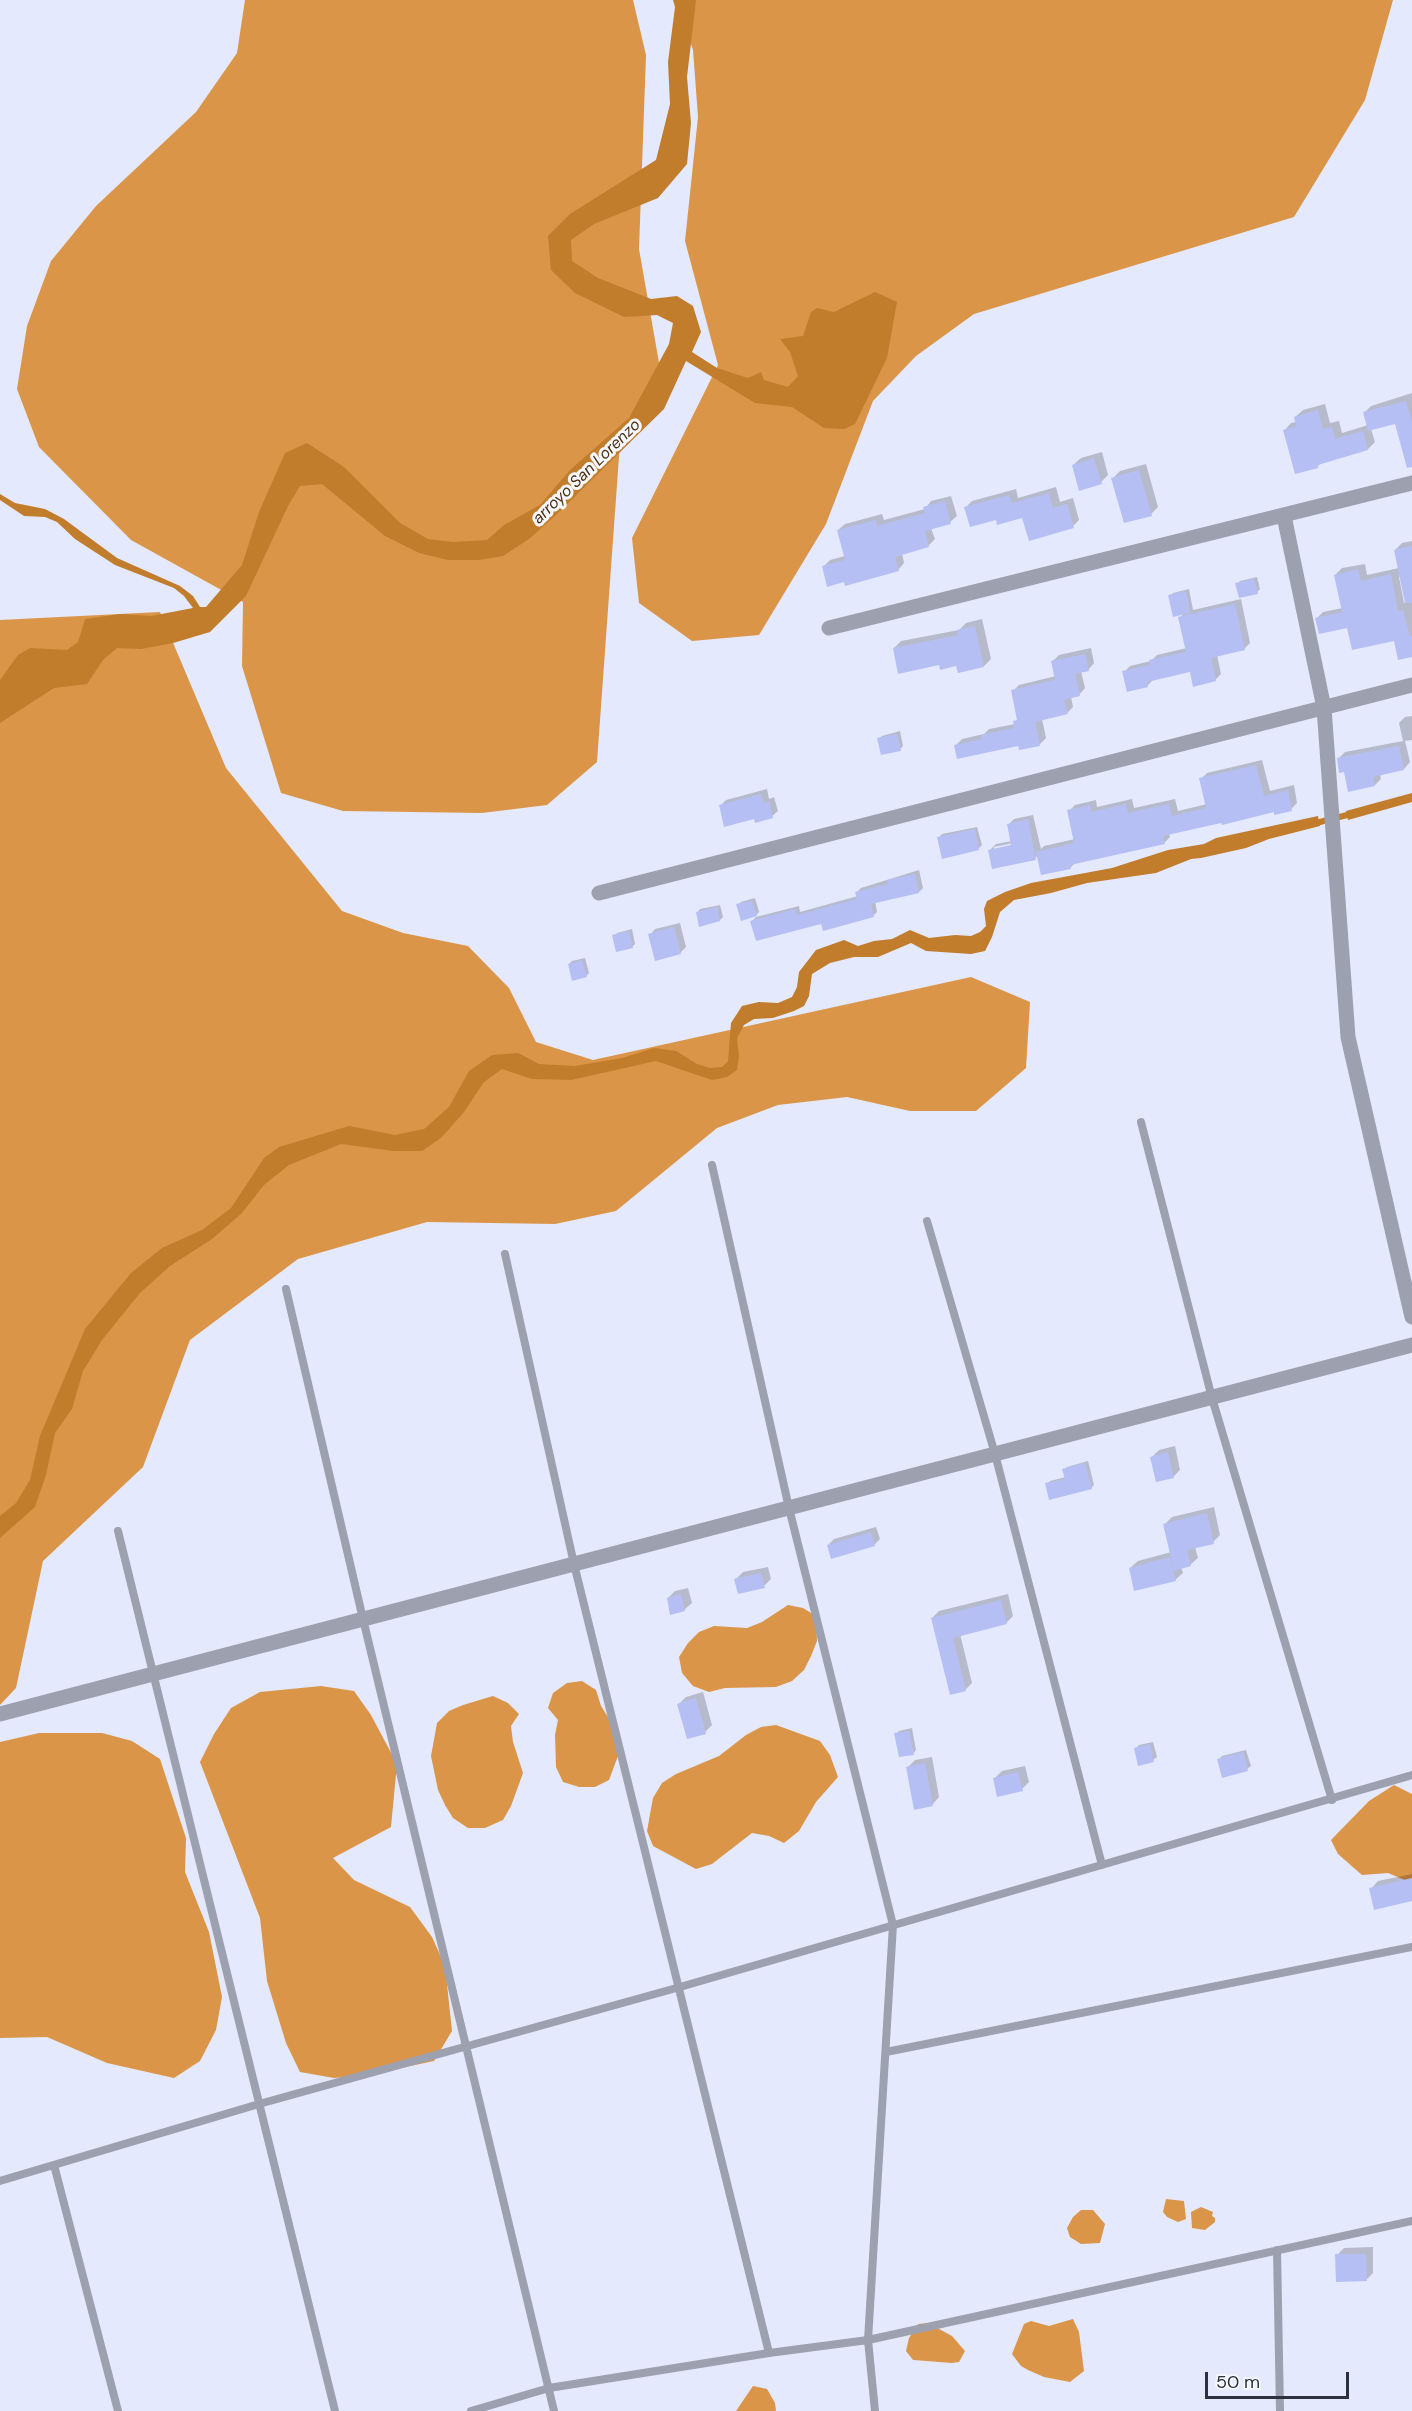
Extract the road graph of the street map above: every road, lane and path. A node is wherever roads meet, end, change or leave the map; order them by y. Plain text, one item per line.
1 (1412, 483) edge
2 (1284, 516) junction
3 (829, 628) dead end
4 (1412, 685) edge
5 (1324, 708) junction
6 (599, 893) dead end
7 (1141, 1122) dead end
8 (712, 1165) dead end
9 (927, 1221) dead end
10 (505, 1254) dead end
11 (286, 1289) dead end
12 (1412, 1317) edge
13 (1412, 1345) edge
14 (1212, 1398) junction
15 (995, 1454) junction
16 (789, 1508) junction
17 (118, 1531) dead end
18 (574, 1564) junction
19 (363, 1619) junction
20 (153, 1674) junction
21 (0, 1714) edge
22 (1412, 1775) edge
23 (1332, 1800) junction
24 (1102, 1865) junction
25 (893, 1925) junction
26 (1412, 1947) edge
27 (680, 1987) junction
28 (466, 2048) junction
29 (886, 2052) junction
30 (259, 2104) junction
31 (54, 2165) junction
32 (0, 2181) edge
33 (1412, 2221) edge
34 (1277, 2250) junction
35 (868, 2340) junction
36 (769, 2353) junction
37 (549, 2388) junction
38 (118, 2411) edge
39 (335, 2411) edge
40 (471, 2411) edge
41 (554, 2411) edge
42 (876, 2411) edge
43 (1281, 2411) edge

1 - 2 street
2 - 3 street
2 - 5 street
4 - 5 street
5 - 6 street
5 - 12 street
7 - 14 lane
8 - 16 lane
9 - 15 lane
10 - 18 lane
11 - 19 lane
13 - 14 street
14 - 15 street
14 - 23 lane
15 - 16 street
15 - 24 lane
16 - 18 street
16 - 25 lane
17 - 20 lane
18 - 19 street
18 - 27 lane
19 - 20 street
19 - 28 lane
20 - 21 street
20 - 30 lane
22 - 23 lane
23 - 24 lane
24 - 25 lane
25 - 27 lane
25 - 29 lane
26 - 29 lane
27 - 28 lane
27 - 36 lane
28 - 30 lane
28 - 37 lane
29 - 35 lane
30 - 31 lane
30 - 39 lane
31 - 32 lane
31 - 38 lane
33 - 34 lane
34 - 35 lane
34 - 43 lane
35 - 36 lane
35 - 42 lane
36 - 37 lane
37 - 40 lane
37 - 41 lane

